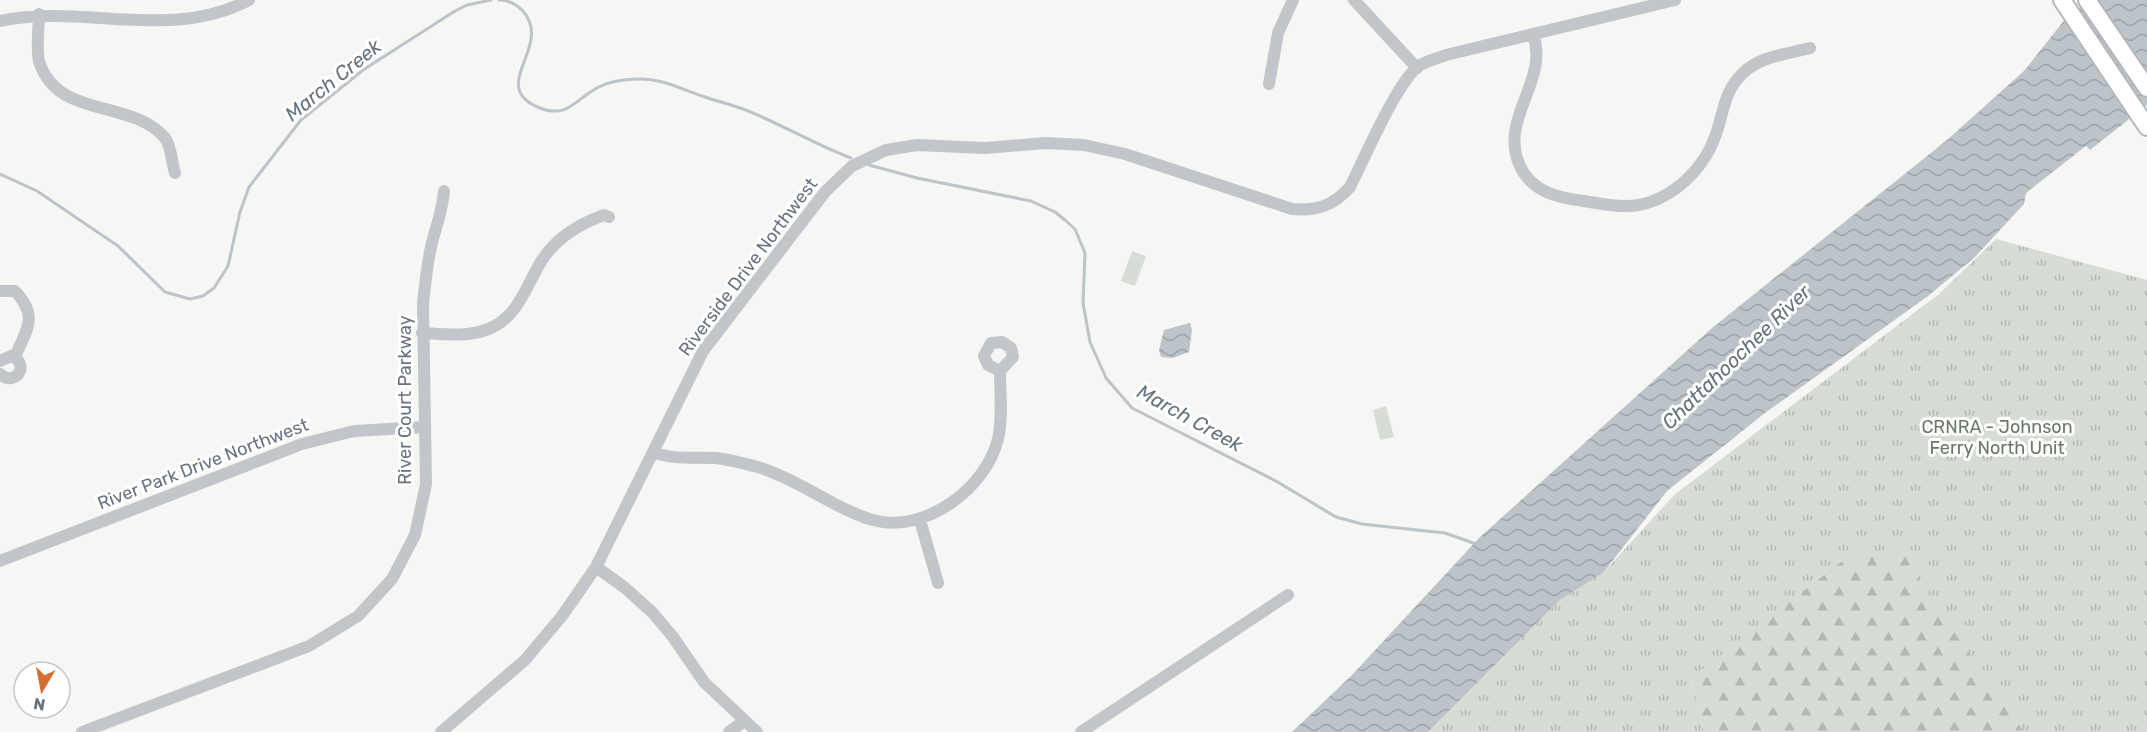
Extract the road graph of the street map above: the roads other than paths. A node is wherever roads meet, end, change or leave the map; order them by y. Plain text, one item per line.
1 (249, 0) edge
2 (1293, 0) edge
3 (1354, 0) edge
4 (1675, 0) edge
5 (2062, 0) edge
6 (2087, 0) edge
7 (39, 14) junction
8 (0, 21) edge
9 (1533, 35) junction
10 (1810, 48) dead end
11 (1417, 68) junction
12 (1269, 84) dead end
13 (2147, 88) edge
14 (2147, 127) edge
15 (175, 173) dead end
16 (444, 191) dead end
17 (609, 217) dead end
18 (0, 291) edge
19 (422, 333) junction
20 (15, 357) junction
21 (0, 361) edge
22 (999, 370) dead end
23 (0, 374) edge
24 (424, 427) junction
25 (653, 452) junction
26 (920, 520) junction
27 (0, 561) edge
28 (596, 567) junction
29 (938, 583) dead end
30 (1288, 595) dead end
31 (743, 722) junction
32 (82, 732) edge
33 (441, 732) edge
34 (729, 732) edge
35 (756, 732) edge
36 (1081, 732) edge

1 - 7 street
2 - 12 street
3 - 11 street
4 - 9 street, Riverside Drive Northwest
5 - 14 main road
6 - 13 main road
7 - 8 street
7 - 15 street
9 - 10 street
9 - 11 street, Riverside Drive Northwest
11 - 25 street, Riverside Drive Northwest
16 - 19 street, River Court Parkway
17 - 19 street
18 - 20 street
19 - 24 street, River Court Parkway
20 - 21 street
20 - 23 street
22 - 26 street
24 - 27 street, River Park Drive Northwest
24 - 32 street, River Court Parkway
25 - 26 street
25 - 28 street, Riverside Drive Northwest
26 - 29 street
28 - 31 street
28 - 33 street, Riverside Drive Northwest
30 - 36 street
31 - 34 street
31 - 35 street

